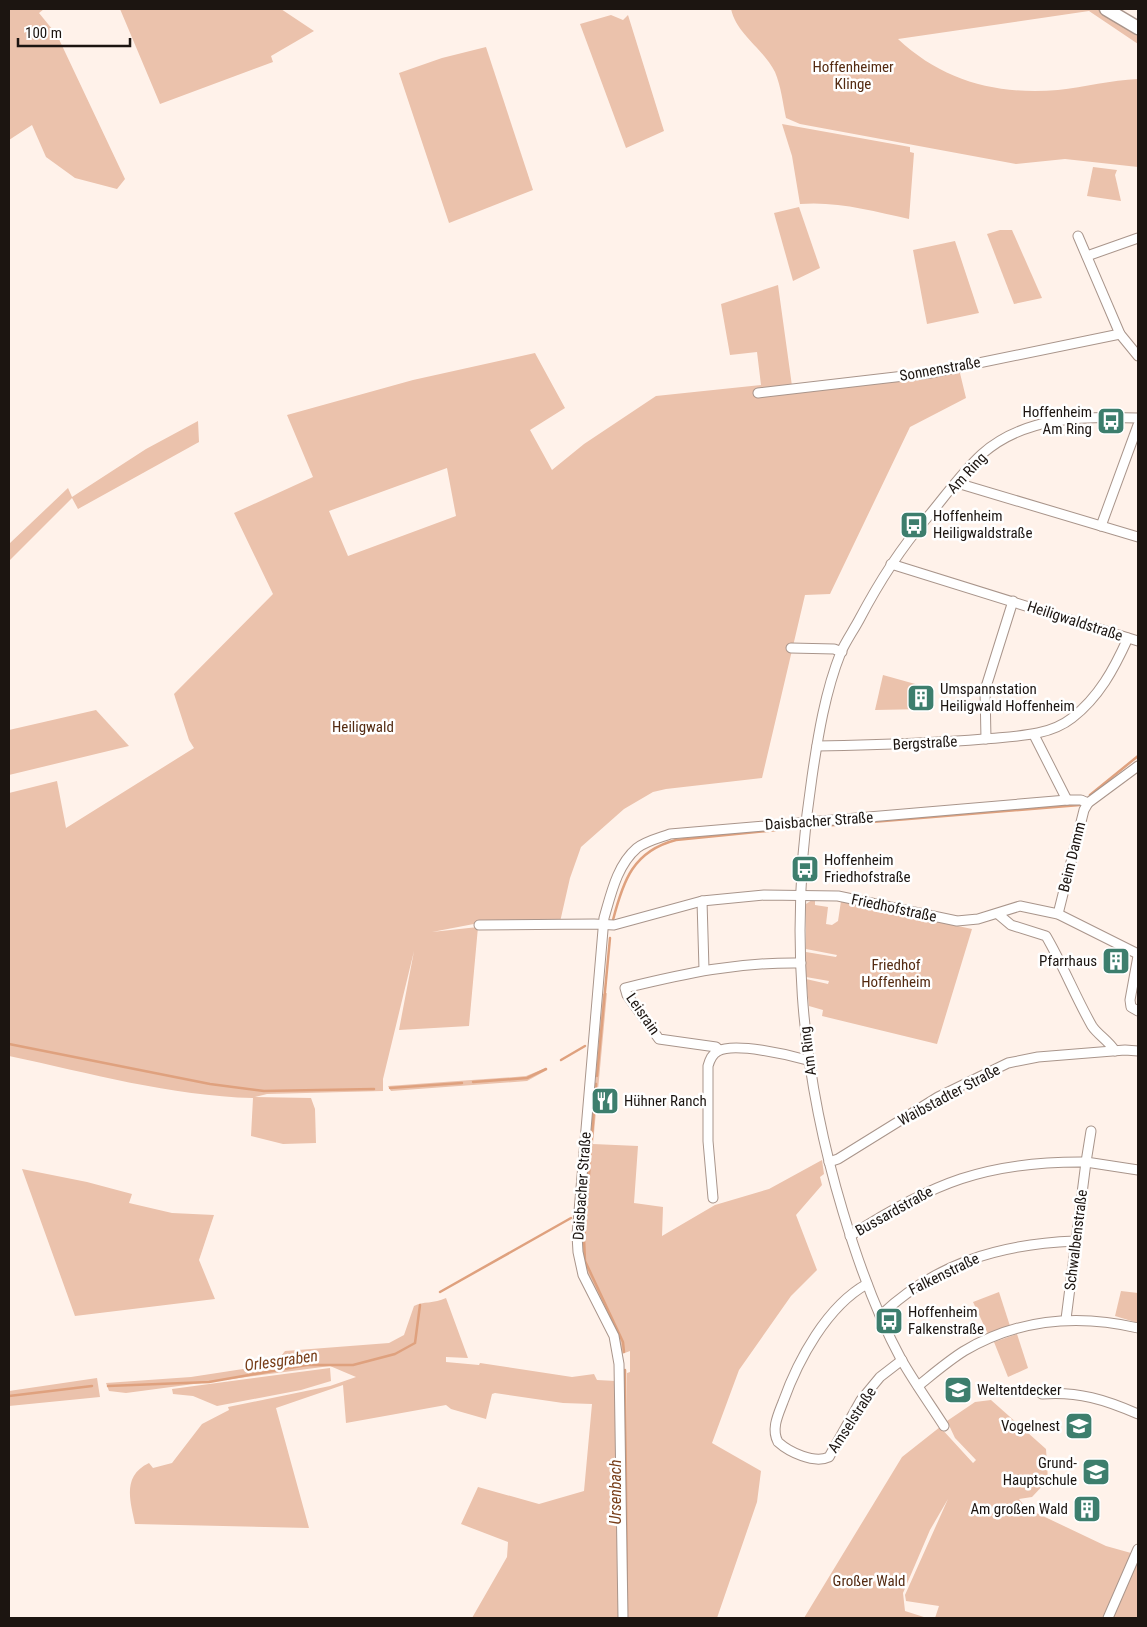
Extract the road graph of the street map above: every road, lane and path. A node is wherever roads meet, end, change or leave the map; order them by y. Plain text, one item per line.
1 (1106, 9) edge
2 (1138, 28) edge
3 (1078, 236) dead end
4 (1138, 238) edge
5 (1088, 256) junction
6 (1120, 334) junction
7 (1138, 356) edge
8 (758, 393) dead end
9 (1138, 418) edge
10 (1138, 425) edge
11 (957, 483) junction
12 (1101, 526) junction
13 (1138, 537) edge
14 (891, 564) junction
15 (1013, 601) junction
16 (1128, 638) junction
17 (1138, 641) edge
18 (791, 648) dead end
19 (842, 652) junction
20 (1034, 734) junction
21 (986, 739) junction
22 (817, 746) junction
23 (1138, 766) edge
24 (1067, 800) junction
25 (1088, 803) junction
26 (805, 822) junction
27 (800, 896) junction
28 (702, 900) junction
29 (998, 914) junction
30 (1058, 914) junction
31 (479, 925) dead end
32 (604, 926) junction
33 (1138, 955) edge
34 (801, 963) junction
35 (704, 970) junction
36 (1138, 1011) edge
37 (719, 1050) junction
38 (1115, 1051) junction
39 (1138, 1051) edge
40 (808, 1060) junction
41 (1091, 1131) dead end
42 (829, 1162) junction
43 (1086, 1162) junction
44 (1138, 1170) edge
45 (713, 1198) dead end
46 (850, 1236) junction
47 (1075, 1241) junction
48 (867, 1284) junction
49 (881, 1314) junction
50 (1066, 1319) junction
51 (1138, 1328) edge
52 (902, 1360) junction
53 (918, 1386) junction
54 (1042, 1394) dead end
55 (1138, 1414) edge
56 (944, 1426) dead end
57 (1138, 1549) edge
58 (623, 1618) edge
59 (1108, 1618) edge

1 - 2 main road
3 - 5 street
4 - 5 street
5 - 6 street
6 - 7 street
6 - 8 street, Sonnenstraße
9 - 11 street, Am Ring
10 - 12 street
11 - 12 street
11 - 14 street, Am Ring
12 - 13 street
14 - 15 street, Heiligwaldstraße
14 - 19 street, Am Ring
15 - 16 street, Heiligwaldstraße
15 - 21 street, Heiligwaldstraße
16 - 17 street, Heiligwaldstraße
16 - 20 street, Bergstraße
18 - 19 street
19 - 22 street, Am Ring
20 - 21 street, Bergstraße
20 - 24 street
21 - 22 street, Bergstraße
22 - 26 street, Am Ring
23 - 25 street, Beim Damm
24 - 25 street, Daisbacher Straße
24 - 26 street, Daisbacher Straße
25 - 30 street, Beim Damm
26 - 27 street, Am Ring
26 - 32 street, Daisbacher Straße
27 - 28 street, Friedhofstraße
27 - 29 street, Friedhofstraße
27 - 34 street, Am Ring
28 - 32 street, Friedhofstraße
28 - 35 street
29 - 30 street, Friedhofstraße
29 - 38 street
30 - 33 street, Friedhofstraße
31 - 32 street
32 - 58 street, Daisbacher Straße
33 - 36 street
34 - 35 street
34 - 40 street, Am Ring
35 - 37 street, Leisrain
37 - 40 street, Leisrain
37 - 45 street
38 - 39 street, Waibstadter Straße
38 - 42 street, Waibstadter Straße
40 - 42 street, Am Ring
41 - 43 street
42 - 46 street, Am Ring
43 - 44 street, Bussardstraße
43 - 46 street, Bussardstraße
43 - 47 street, Schwalbenstraße
46 - 48 street, Am Ring
47 - 49 street, Falkenstraße
47 - 50 street, Schwalbenstraße
48 - 49 street, Am Ring
48 - 52 street, Amselstraße
49 - 52 street, Am Ring
50 - 51 street
50 - 53 street
52 - 53 street, Am Ring
53 - 56 street, Am Ring
54 - 55 street
57 - 59 street

